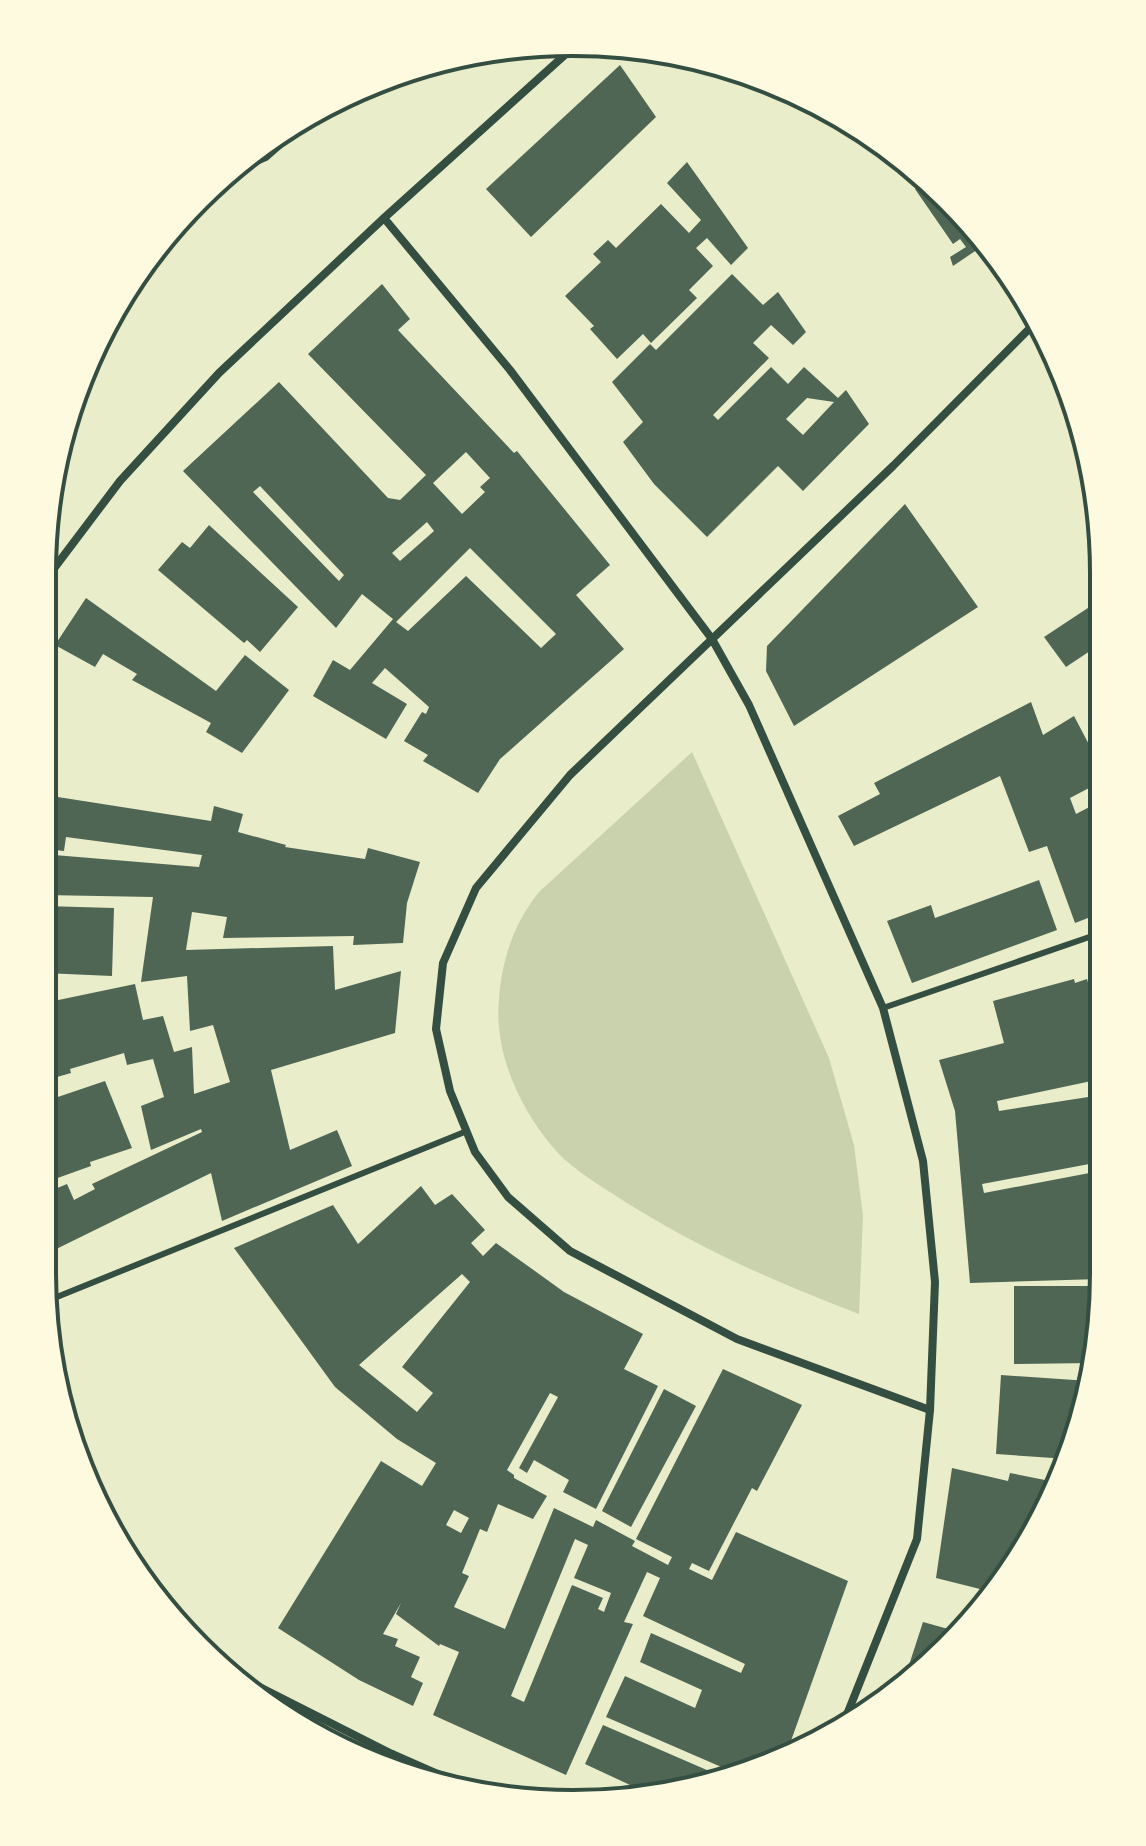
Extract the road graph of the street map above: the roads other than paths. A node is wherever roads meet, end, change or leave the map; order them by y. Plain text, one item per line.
1 (563, 56) edge
2 (384, 218) junction
3 (1029, 329) edge
4 (56, 565) edge
5 (712, 639) junction
6 (1090, 937) edge
7 (883, 1008) junction
8 (467, 1131) junction
9 (57, 1297) edge
10 (930, 1410) junction
11 (273, 1694) edge
12 (849, 1710) edge
13 (392, 1754) junction
14 (387, 1756) edge
15 (422, 1767) edge

1 - 2 street
2 - 4 street
2 - 5 street
3 - 5 street
5 - 7 street
5 - 8 street
6 - 7 lane
7 - 10 street
8 - 9 lane
8 - 10 street
10 - 12 street
11 - 13 street
13 - 14 street
13 - 15 street

